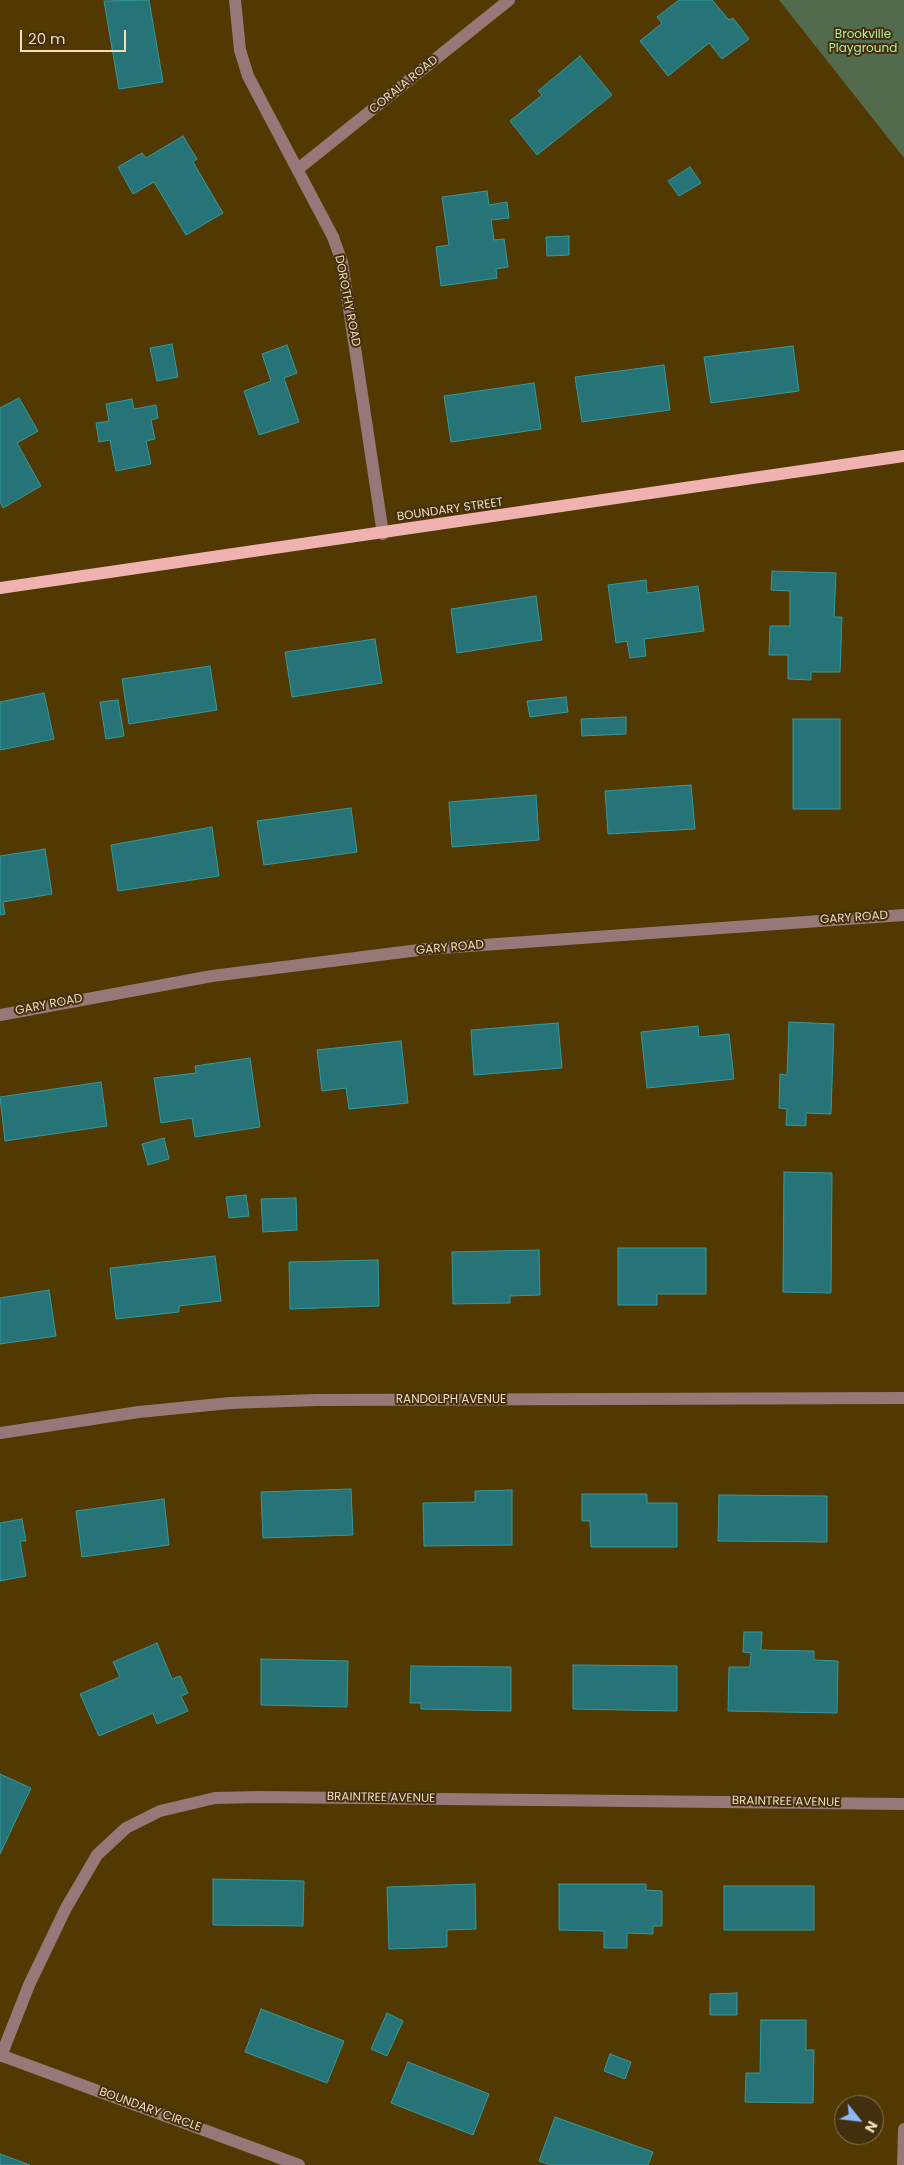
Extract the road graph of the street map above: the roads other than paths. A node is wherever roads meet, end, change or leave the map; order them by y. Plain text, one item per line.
1 (235, 0) edge
2 (509, 0) edge
3 (298, 169) junction
4 (904, 456) edge
5 (384, 534) junction
6 (0, 588) edge
7 (904, 914) edge
8 (0, 1014) edge
9 (904, 1398) edge
10 (0, 1433) edge
11 (904, 1804) edge
12 (0, 2055) edge
13 (904, 2129) edge
14 (299, 2165) edge
15 (903, 2165) edge

1 - 3 street, DOROTHY ROAD
2 - 3 street, CORALA ROAD
3 - 5 street, DOROTHY ROAD
4 - 5 main road, BOUNDARY STREET
5 - 6 main road, BOUNDARY STREET
7 - 8 street, GARY ROAD
9 - 10 street, RANDOLPH AVENUE
11 - 12 street, BRAINTREE AVENUE
12 - 14 street, BOUNDARY CIRCLE
13 - 15 street

